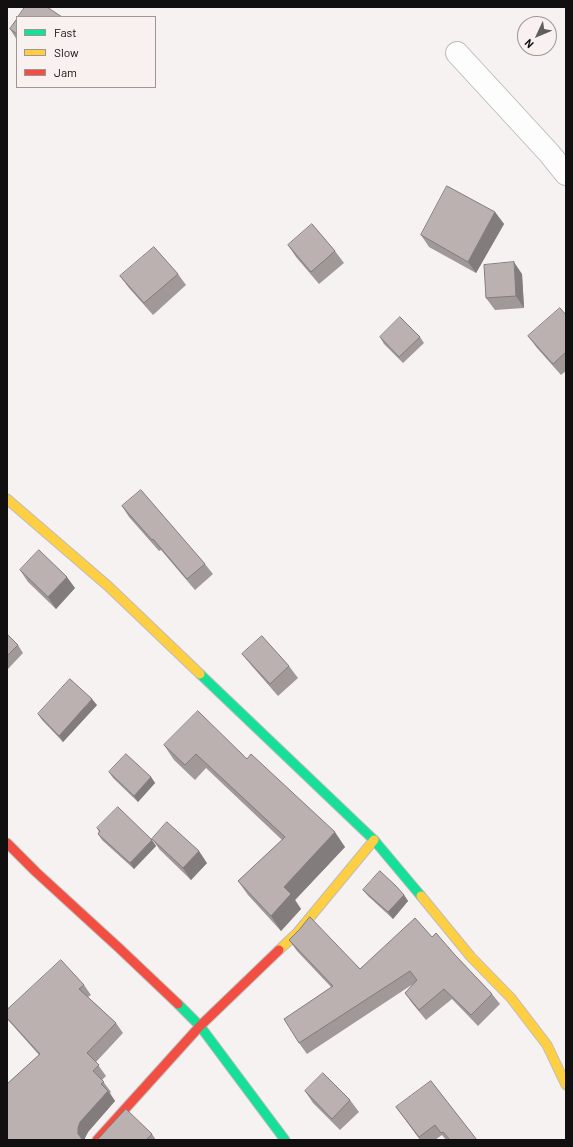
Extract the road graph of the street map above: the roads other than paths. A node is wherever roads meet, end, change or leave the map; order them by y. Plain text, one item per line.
1 (458, 53) dead end
2 (566, 174) edge
3 (7, 499) edge
4 (374, 840) junction
5 (7, 843) edge
6 (200, 1026) junction
7 (566, 1085) edge
8 (97, 1140) edge
9 (285, 1140) edge

1 - 2 street
3 - 4 street
4 - 6 street
4 - 7 street
5 - 6 street
6 - 8 street
6 - 9 street

